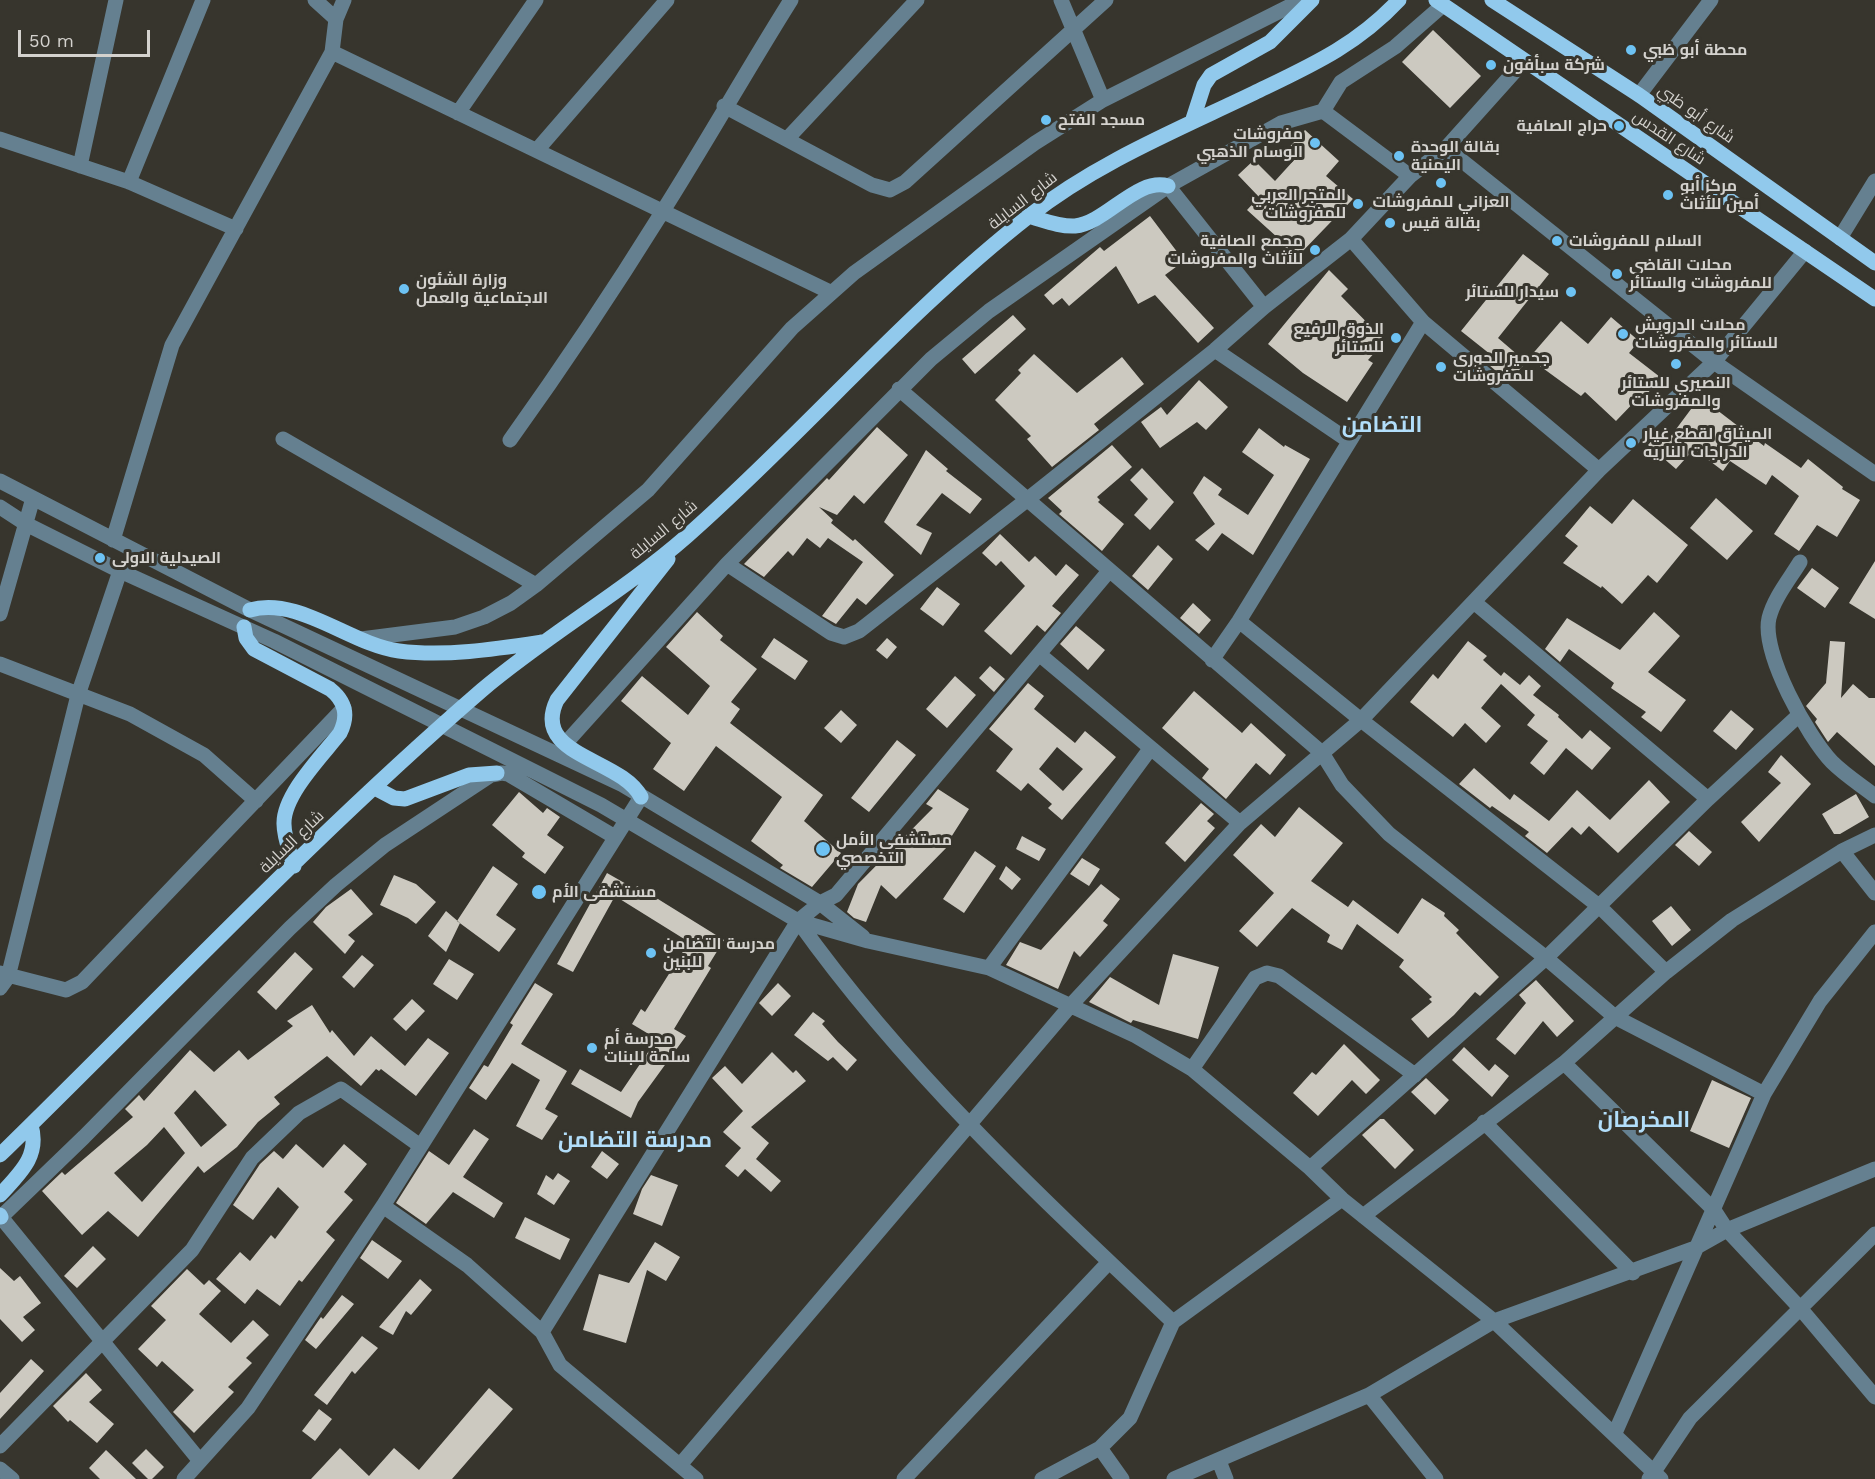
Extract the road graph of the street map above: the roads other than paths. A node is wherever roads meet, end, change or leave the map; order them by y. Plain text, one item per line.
1 (116, 0) edge
2 (202, 0) edge
3 (315, 0) edge
4 (344, 0) edge
5 (536, 0) edge
6 (667, 0) edge
7 (791, 0) edge
8 (917, 0) edge
9 (1061, 0) edge
10 (1106, 0) edge
11 (1302, 0) edge
12 (1312, 0) edge
13 (1399, 0) edge
14 (1492, 0) edge
15 (1712, 0) edge
16 (1440, 3) edge
17 (336, 19) junction
18 (1073, 28) junction
19 (332, 52) junction
20 (1524, 62) junction
21 (1639, 95) junction
22 (1103, 100) junction
23 (724, 106) junction
24 (1323, 111) junction
25 (458, 113) junction
26 (1192, 122) junction
27 (0, 139) edge
28 (787, 139) junction
29 (1446, 148) junction
30 (537, 150) junction
31 (80, 166) junction
32 (1410, 176) junction
33 (1875, 181) edge
34 (129, 182) junction
35 (1168, 186) junction
36 (663, 212) junction
37 (1028, 216) junction
38 (236, 230) junction
39 (1840, 238) junction
40 (1351, 239) junction
41 (1805, 251) junction
42 (1875, 262) edge
43 (830, 292) junction
44 (1875, 299) edge
45 (1264, 307) junction
46 (1423, 322) junction
47 (1215, 350) junction
48 (1714, 362) junction
49 (899, 389) junction
50 (283, 439) dead end
51 (510, 440) dead end
52 (1349, 441) junction
53 (1599, 470) junction
54 (1875, 474) edge
55 (0, 481) edge
56 (33, 498) junction
57 (1028, 499) junction
58 (0, 507) edge
59 (26, 524) junction
60 (686, 537) junction
61 (113, 540) junction
62 (1800, 562) dead end
63 (728, 564) junction
64 (120, 571) junction
65 (1109, 571) junction
66 (536, 585) junction
67 (1474, 602) junction
68 (250, 610) junction
69 (0, 614) edge
70 (1239, 621) junction
71 (244, 627) junction
72 (361, 639) junction
73 (542, 642) junction
74 (1039, 654) junction
75 (1212, 660) junction
76 (0, 664) edge
77 (78, 694) junction
78 (345, 708) junction
79 (1799, 716) junction
80 (1361, 720) junction
81 (564, 745) junction
82 (1150, 749) junction
83 (1322, 753) junction
84 (497, 773) junction
85 (375, 788) junction
86 (1875, 796) edge
87 (641, 797) junction
88 (1708, 799) junction
89 (256, 801) junction
90 (626, 820) junction
91 (1240, 823) junction
92 (1875, 835) edge
93 (615, 837) junction
94 (1842, 851) junction
95 (294, 866) junction
96 (1875, 893) edge
97 (820, 903) junction
98 (1600, 907) junction
99 (798, 921) junction
100 (1875, 932) edge
101 (868, 941) junction
102 (1546, 958) junction
103 (989, 968) junction
104 (1666, 972) junction
105 (3, 979) edge
106 (1071, 1005) junction
107 (1615, 1017) junction
108 (1564, 1063) junction
109 (1192, 1069) junction
110 (1414, 1075) junction
111 (1764, 1094) junction
112 (1484, 1122) junction
113 (31, 1125) junction
114 (971, 1125) junction
115 (419, 1145) junction
116 (0, 1155) edge
117 (1310, 1168) junction
118 (1875, 1169) edge
119 (0, 1195) edge
120 (1342, 1199) junction
121 (383, 1206) junction
122 (1714, 1210) junction
123 (1364, 1216) junction
124 (0, 1217) edge
125 (1728, 1230) junction
126 (1875, 1234) edge
127 (1695, 1248) junction
128 (1109, 1262) junction
129 (1633, 1273) junction
130 (1800, 1308) junction
131 (1494, 1321) junction
132 (1173, 1322) junction
133 (542, 1332) junction
134 (103, 1339) junction
135 (1369, 1395) junction
136 (1875, 1397) edge
137 (1615, 1433) junction
138 (0, 1446) edge
139 (1100, 1448) junction
140 (200, 1461) junction
141 (1219, 1461) junction
142 (680, 1465) junction
143 (0, 1469) edge
144 (1655, 1477) edge
145 (12, 1479) edge
146 (184, 1479) edge
147 (696, 1479) edge
148 (904, 1479) edge
149 (1042, 1479) edge
150 (1122, 1479) edge
151 (1174, 1479) edge
152 (1226, 1479) edge
153 (1436, 1479) edge

1 - 31 street
2 - 34 street
3 - 17 street
4 - 17 street
5 - 25 street
6 - 30 street
7 - 23 street
8 - 28 street
9 - 18 street
10 - 18 street
11 - 22 street
12 - 26 main road
13 - 26 main road, شارع السايلة
14 - 21 main road, شارع أبو ظبي
15 - 21 street
16 - 20 main road, شارع القدس
16 - 24 street
17 - 19 street
18 - 22 street
18 - 28 street
19 - 25 street
19 - 38 street
20 - 29 street
20 - 41 main road, شارع القدس
21 - 39 main road, شارع أبو ظبي
22 - 43 street
23 - 28 street
23 - 36 street
24 - 32 street
24 - 35 street
25 - 30 street
26 - 37 main road, شارع السايلة
27 - 31 street
29 - 32 street
29 - 48 street
30 - 36 street
31 - 34 street
32 - 40 street
33 - 39 street
34 - 38 street
35 - 37 main road
35 - 45 street
35 - 49 street
36 - 43 street
36 - 51 street
37 - 60 main road, شارع السايلة
38 - 61 street
39 - 42 main road, شارع أبو ظبي
40 - 45 street
40 - 46 street
41 - 44 main road, شارع القدس
41 - 48 street
43 - 66 street
45 - 47 street
46 - 52 street
46 - 53 street
47 - 52 street
47 - 57 street
48 - 53 street
48 - 54 street
49 - 57 street
49 - 63 street
50 - 66 street
52 - 70 street
53 - 67 street
55 - 56 street
56 - 59 street
56 - 61 street
57 - 63 street
57 - 65 street
58 - 59 street
59 - 64 street
59 - 69 street
60 - 73 main road, شارع السايلة
60 - 81 main road
61 - 68 street
62 - 79 street
63 - 81 street
64 - 71 street
64 - 77 street
65 - 74 street
65 - 75 street
66 - 72 street
67 - 80 street
67 - 88 street
68 - 72 main road
68 - 87 street
70 - 75 street
70 - 80 street
71 - 78 main road
71 - 90 street
72 - 73 main road
73 - 85 main road, شارع السايلة
74 - 82 street
74 - 97 street
75 - 83 street
76 - 77 street
77 - 89 street
77 - 105 street
78 - 89 street
78 - 95 main road
79 - 86 street
79 - 88 street
80 - 83 street
80 - 98 street
81 - 87 main road
82 - 91 street
82 - 103 street
83 - 91 street
83 - 102 street
84 - 85 main road
84 - 93 street
84 - 124 street
85 - 95 main road, شارع السايلة
87 - 90 street
87 - 97 street
88 - 98 street
89 - 105 street
90 - 93 street
90 - 99 street
91 - 106 street
92 - 94 street
93 - 115 street
94 - 96 street
94 - 104 street
95 - 113 main road, شارع السايلة
97 - 99 street
97 - 101 street
98 - 102 street
98 - 104 street
99 - 101 street
99 - 114 street
99 - 133 street
100 - 111 street
101 - 103 street
102 - 107 street
102 - 110 street
103 - 106 street
104 - 107 street
106 - 109 street
106 - 114 street
107 - 108 street
107 - 111 street
108 - 112 street
108 - 122 street
109 - 110 street
109 - 117 street
110 - 117 street
111 - 122 street
112 - 123 street
112 - 129 street
113 - 116 main road, شارع السايلة
113 - 119 main road
114 - 128 street
114 - 142 street
115 - 121 street
115 - 134 street
117 - 120 street
118 - 125 street
120 - 123 street
120 - 132 street
121 - 133 street
121 - 140 street
122 - 125 street
122 - 127 street
123 - 131 street
124 - 134 street
125 - 127 street
125 - 130 street
126 - 130 street
127 - 129 street
127 - 137 street
128 - 132 street
128 - 148 street
129 - 131 street
130 - 136 street
130 - 144 street
131 - 135 street
131 - 137 street
132 - 139 street
133 - 142 street
134 - 138 street
134 - 140 street
135 - 141 street
135 - 153 street
137 - 144 street
139 - 149 street
139 - 150 street
140 - 146 street
141 - 151 street
141 - 152 street
142 - 147 street
143 - 145 street

